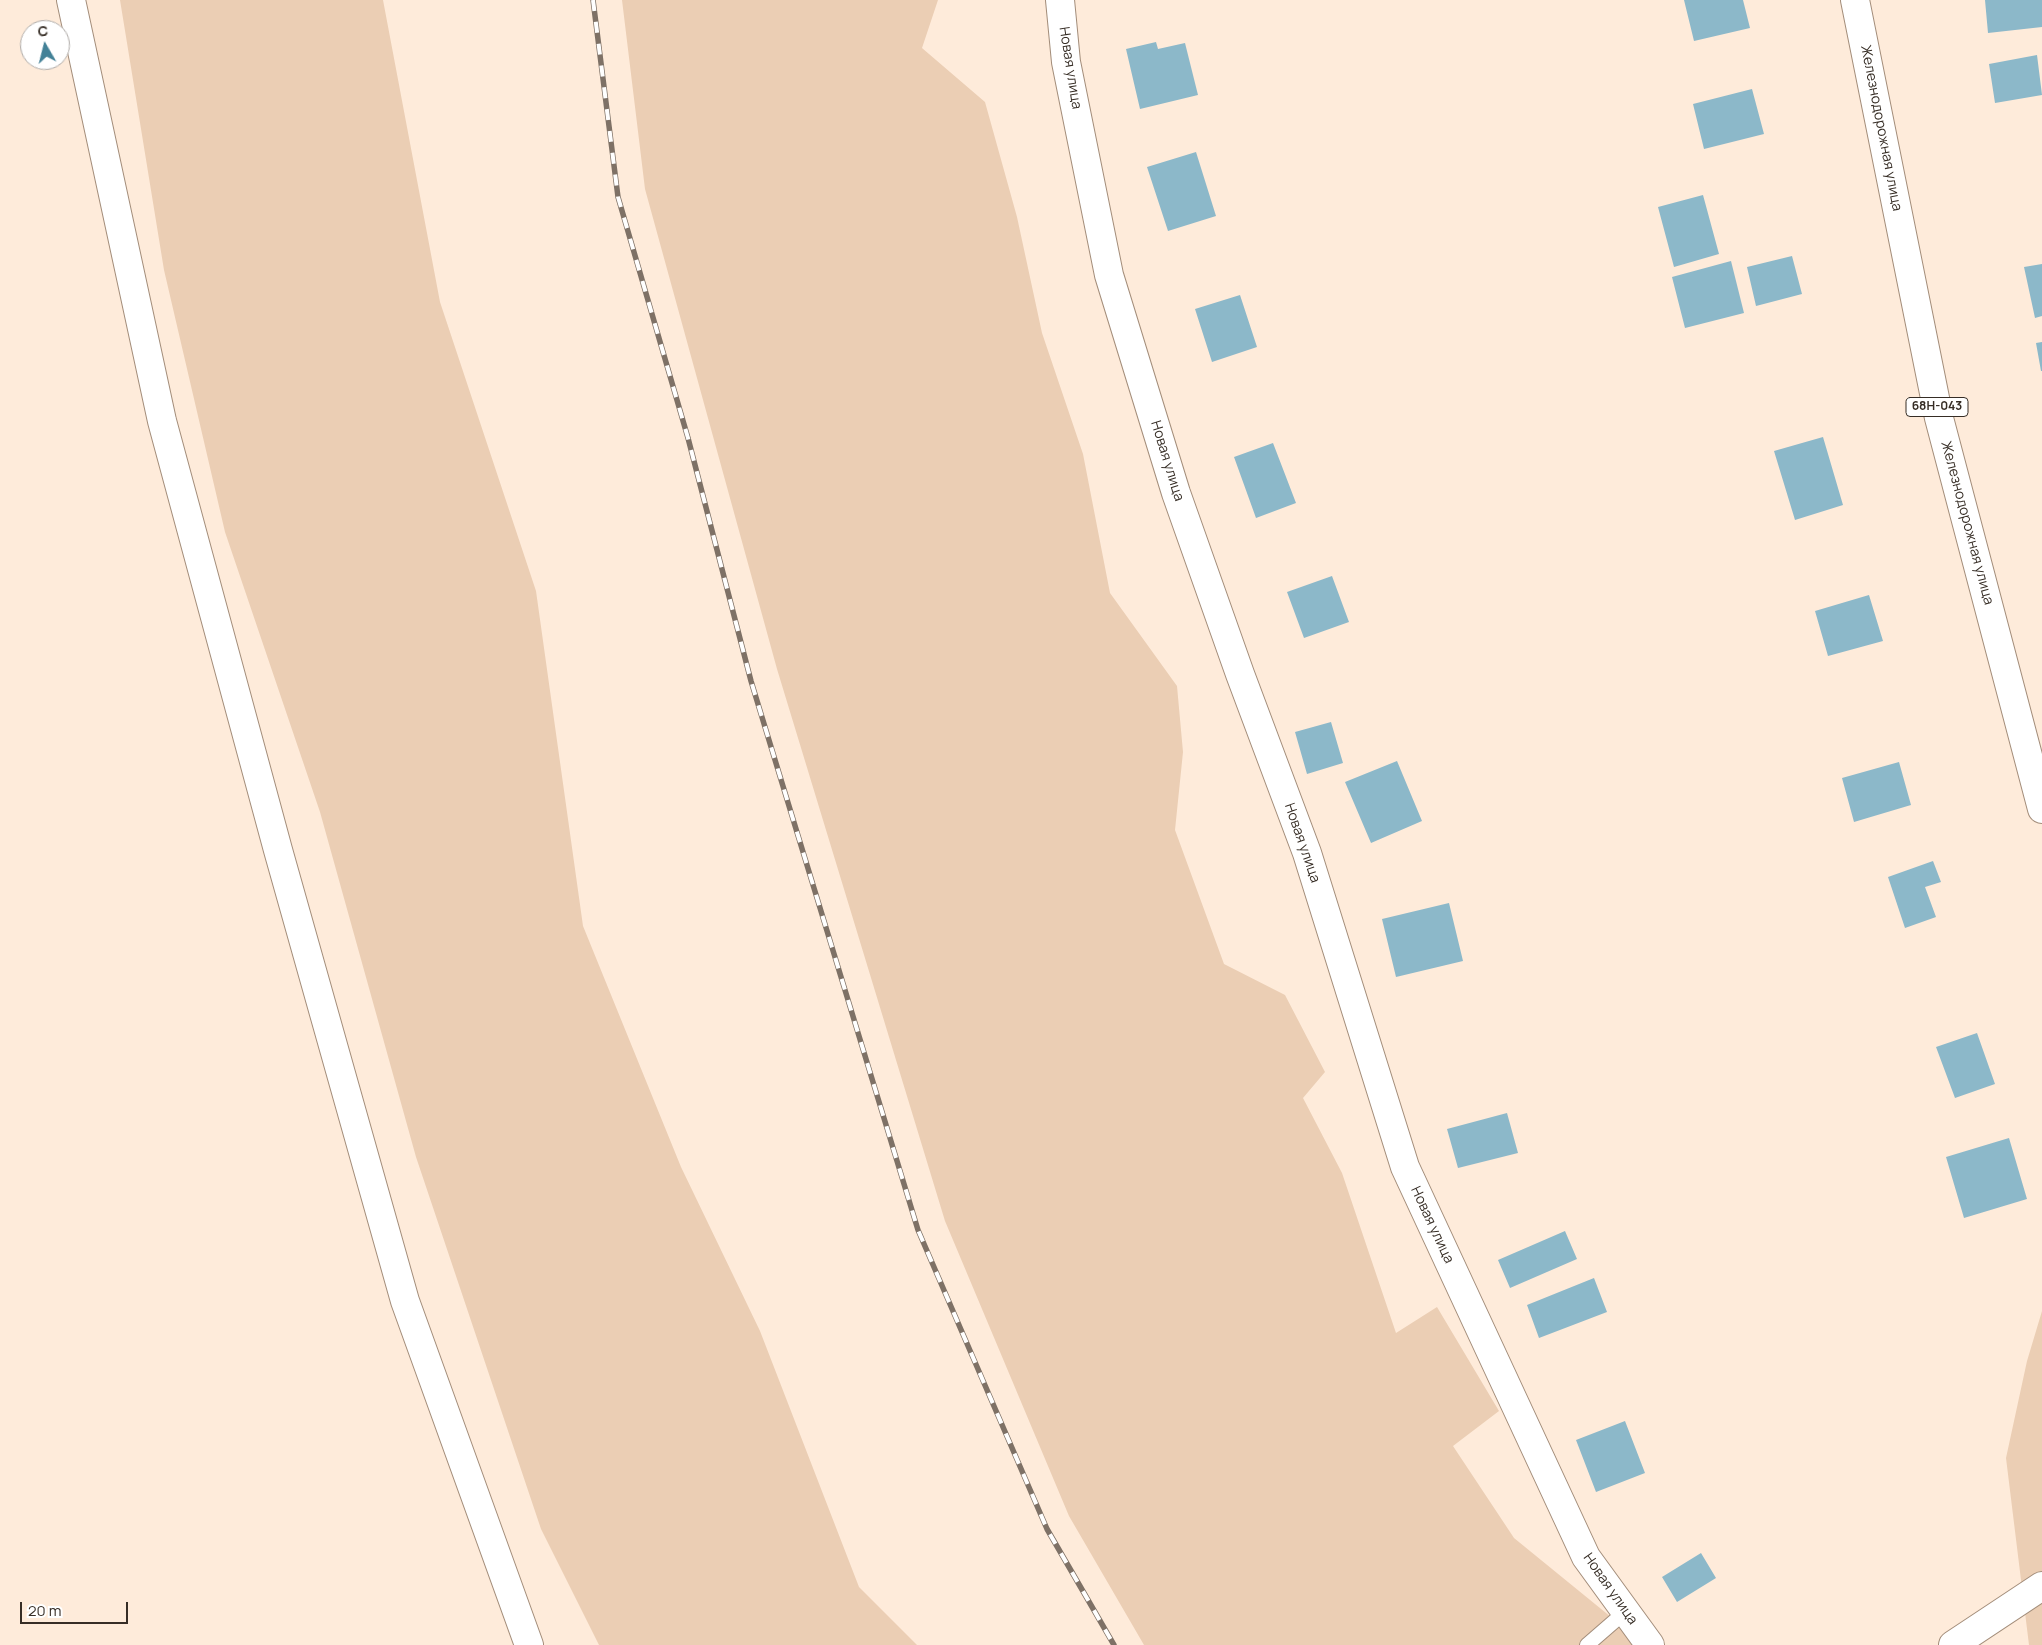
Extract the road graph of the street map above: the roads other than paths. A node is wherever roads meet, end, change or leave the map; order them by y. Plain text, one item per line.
1 (71, 0) edge
2 (1060, 0) edge
3 (1855, 0) edge
4 (2042, 809) edge
5 (2042, 1586) edge
6 (1625, 1612) junction
7 (529, 1645) edge
8 (1587, 1645) edge
9 (1650, 1645) edge
10 (1953, 1645) edge

1 - 7 street
2 - 6 street, Новая улица
3 - 4 street, Железнодорожная улица / 68Н-043
5 - 10 street
6 - 8 lane
6 - 9 street, Новая улица

